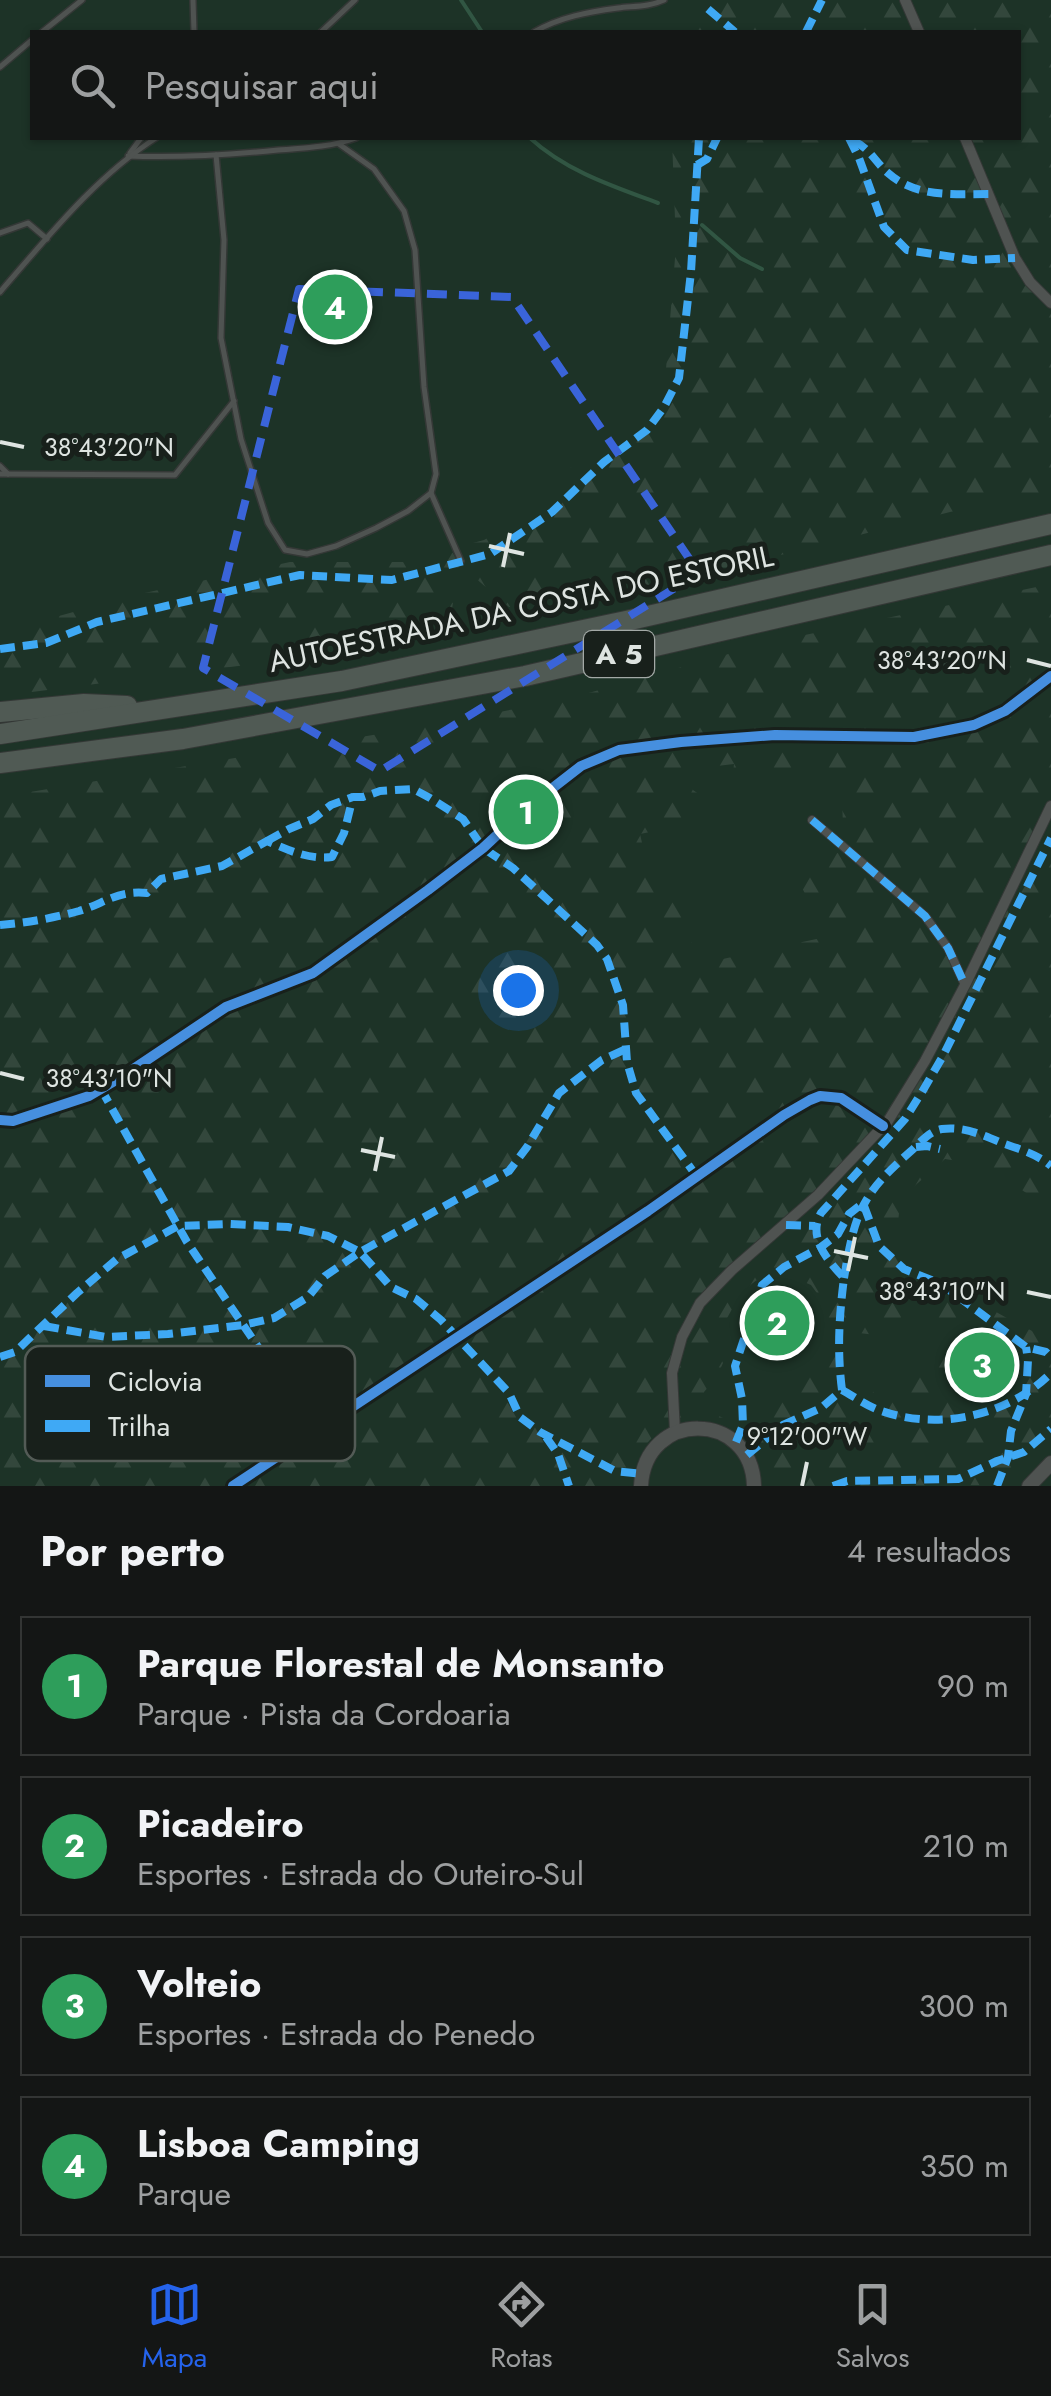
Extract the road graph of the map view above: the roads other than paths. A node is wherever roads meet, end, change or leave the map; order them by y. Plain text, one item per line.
1 (82, 0) edge
2 (193, 0) edge
3 (355, 0) edge
4 (664, 0) edge
5 (904, 0) edge
6 (44, 30) edge
7 (194, 30) edge
8 (323, 30) edge
9 (538, 30) edge
10 (918, 30) edge
11 (30, 42) edge
12 (0, 67) edge
13 (139, 140) edge
14 (153, 140) edge
15 (350, 140) edge
16 (966, 140) edge
17 (339, 144) junction
18 (216, 155) junction
19 (128, 156) junction
20 (0, 233) edge
21 (46, 239) junction
22 (0, 292) edge
23 (1051, 303) edge
24 (234, 402) junction
25 (0, 466) edge
26 (4, 474) edge
27 (430, 493) junction
28 (1051, 524) edge
29 (1051, 556) edge
30 (461, 561) dead end
31 (1051, 676) edge
32 (169, 708) junction
33 (0, 712) edge
34 (0, 734) edge
35 (4, 763) edge
36 (1051, 806) edge
37 (812, 820) dead end
38 (965, 986) junction
39 (0, 1120) edge
40 (883, 1126) junction
41 (355, 1405) edge
42 (674, 1432) junction
43 (271, 1461) edge
44 (1051, 1463) edge
45 (233, 1486) edge
46 (642, 1486) edge
47 (754, 1486) edge
48 (1029, 1486) edge

1 - 6 lane
2 - 7 lane
3 - 8 lane
4 - 9 lane
5 - 10 street
11 - 12 lane
13 - 19 lane
14 - 19 lane
15 - 17 lane
16 - 23 street
17 - 18 lane
17 - 27 lane
18 - 19 lane
18 - 24 lane
19 - 21 lane
20 - 21 lane
21 - 22 lane
24 - 26 lane
24 - 27 lane
25 - 26 lane
27 - 30 lane
28 - 32 highway, AUTOESTRADA DA COSTA DO ESTORIL / A 5
29 - 35 highway, AUTOESTRADA DA COSTA DO ESTORIL / A 5
31 - 39 street
32 - 33 highway
32 - 34 highway, AUTOESTRADA DA COSTA DO ESTORIL / A 5
36 - 38 street
37 - 38 street
38 - 40 street
40 - 41 street
40 - 42 street
42 - 46 street
42 - 47 street
43 - 45 street
44 - 48 street

